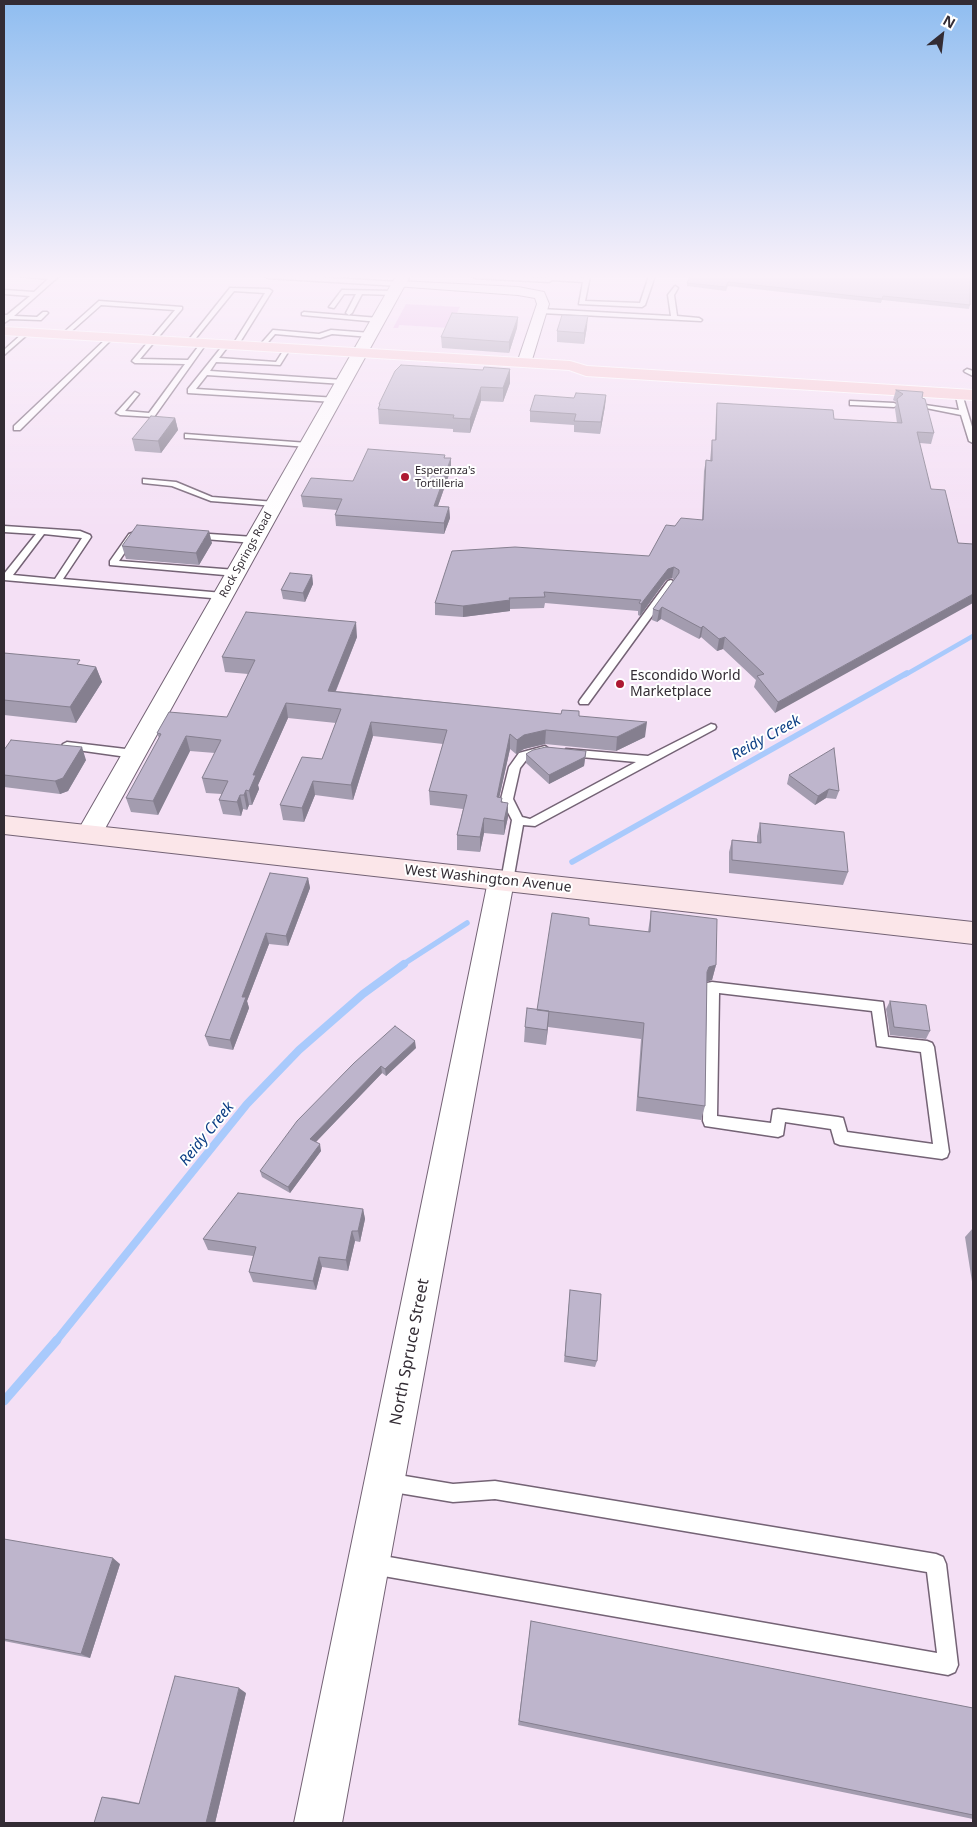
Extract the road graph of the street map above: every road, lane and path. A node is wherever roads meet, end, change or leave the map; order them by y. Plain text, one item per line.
1 (86, 361) edge
2 (149, 361) edge
3 (214, 361) edge
4 (235, 361) edge
5 (280, 361) edge
6 (356, 361) edge
7 (495, 361) edge
8 (190, 362) joint
9 (523, 363) joint
10 (570, 366) junction
11 (205, 373) junction
12 (344, 382) junction
13 (973, 388) edge
14 (135, 394) dead end
15 (965, 394) edge
16 (334, 400) junction
17 (853, 403) dead end
18 (894, 405) dead end
19 (925, 407) edge
20 (964, 413) junction
21 (17, 428) dead end
22 (188, 436) dead end
23 (973, 441) edge
24 (308, 445) junction
25 (146, 481) dead end
26 (275, 504) junction
27 (4, 529) edge
28 (42, 531) junction
29 (143, 533) edge
30 (188, 536) edge
31 (254, 540) junction
32 (236, 573) junction
33 (5, 577) edge
34 (57, 582) junction
35 (671, 583) edge
36 (223, 596) junction
37 (584, 702) dead end
38 (710, 727) dead end
39 (58, 745) edge
40 (134, 754) junction
41 (649, 760) junction
42 (518, 820) junction
43 (4, 825) edge
44 (89, 834) junction
45 (504, 881) junction
46 (973, 934) edge
47 (712, 987) joint
48 (384, 1482) junction
49 (368, 1564) junction
50 (318, 1823) edge

1 - 21 lane
2 - 8 lane
3 - 11 lane
4 - 5 lane
6 - 12 street, Rock Springs Road
7 - 9 main road
8 - 14 lane
9 - 10 main road
10 - 13 main road
10 - 15 main road
11 - 12 lane
11 - 16 lane
12 - 16 street, Rock Springs Road
15 - 20 lane
16 - 24 street, Rock Springs Road
17 - 18 lane
19 - 20 lane
20 - 23 lane
22 - 24 lane
24 - 26 street, Rock Springs Road
25 - 26 lane
26 - 31 street, Rock Springs Road
27 - 28 lane
28 - 33 lane
28 - 34 lane
29 - 32 lane
30 - 31 lane
31 - 32 street, Rock Springs Road
32 - 36 street, Rock Springs Road
33 - 34 lane
34 - 36 lane
35 - 37 lane
36 - 40 street, Rock Springs Road
38 - 41 lane
39 - 40 lane
40 - 44 street, Rock Springs Road
41 - 42 lane
41 - 42 lane
42 - 45 lane
43 - 44 main road, West Washington Avenue
44 - 45 main road, West Washington Avenue
45 - 46 main road, West Washington Avenue
45 - 48 street, North Spruce Street
47 - 47 lane
48 - 49 street, North Spruce Street
48 - 49 lane
49 - 50 street, North Spruce Street

